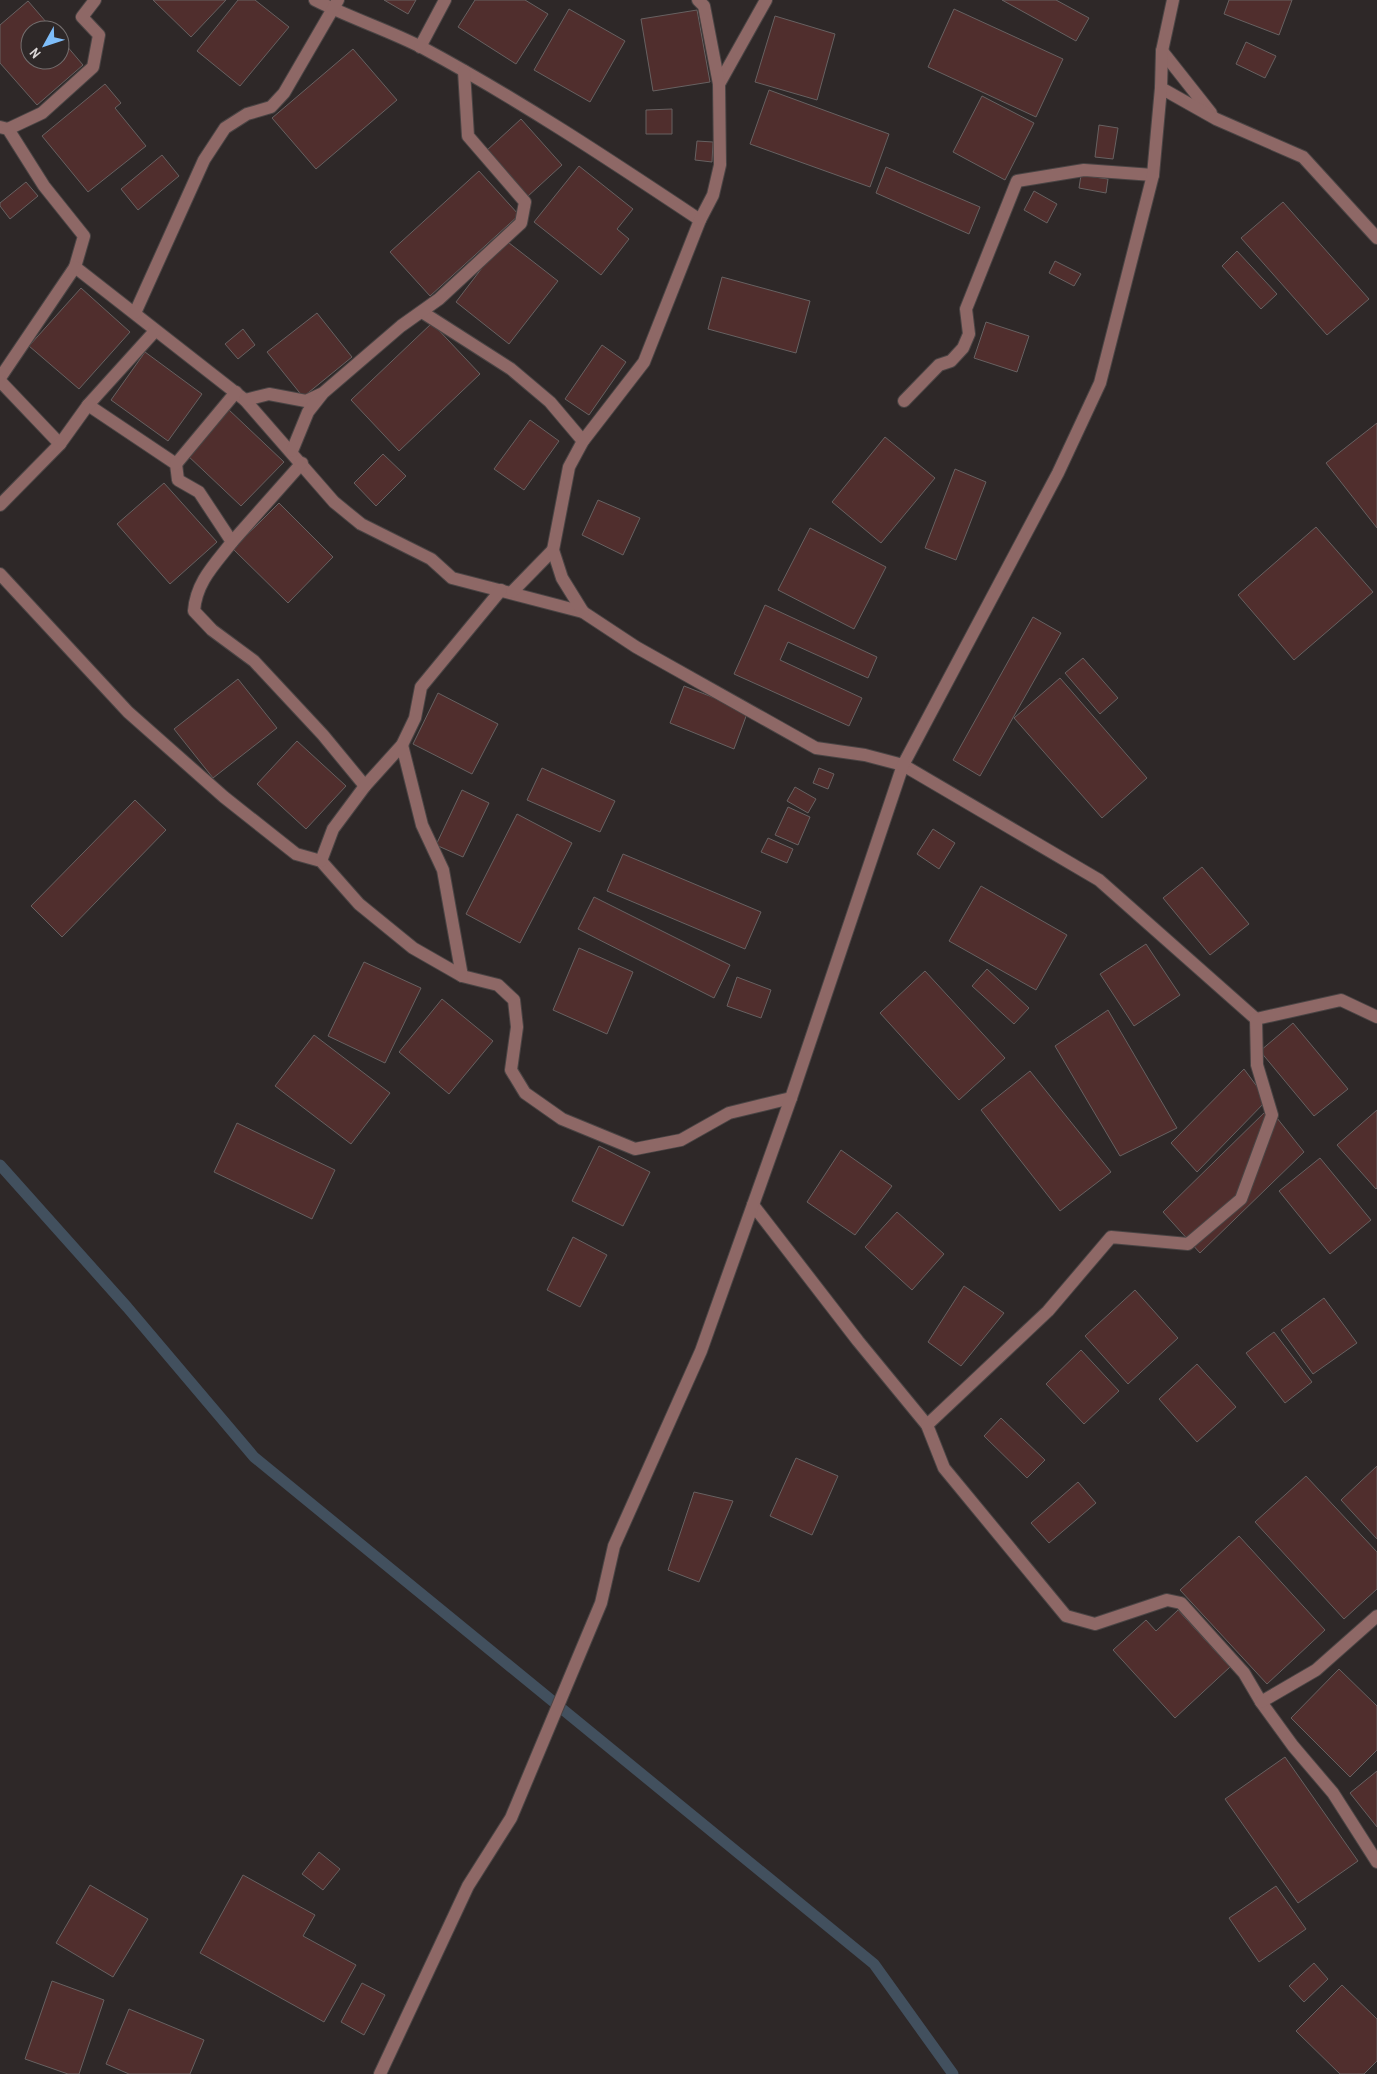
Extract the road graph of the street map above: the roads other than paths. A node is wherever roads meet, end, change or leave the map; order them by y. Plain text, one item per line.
1 (95, 0) edge
2 (315, 0) edge
3 (445, 0) edge
4 (698, 0) edge
5 (766, 0) edge
6 (1173, 0) edge
7 (335, 4) edge
8 (420, 47) junction
9 (1162, 51) junction
10 (464, 71) junction
11 (719, 84) junction
12 (1161, 88) junction
13 (1216, 119) junction
14 (4, 128) edge
15 (1153, 175) junction
16 (700, 220) junction
17 (1377, 238) edge
18 (75, 267) junction
19 (422, 312) junction
20 (135, 313) junction
21 (155, 331) junction
22 (0, 380) edge
23 (323, 393) junction
24 (241, 396) junction
25 (904, 401) dead end
26 (88, 405) junction
27 (583, 441) junction
28 (60, 444) junction
29 (292, 451) junction
30 (176, 464) junction
31 (302, 464) junction
32 (0, 505) edge
33 (232, 542) junction
34 (553, 550) junction
35 (0, 574) edge
36 (506, 591) junction
37 (584, 612) junction
38 (402, 745) junction
39 (903, 764) junction
40 (365, 786) junction
41 (321, 861) junction
42 (462, 976) junction
43 (1377, 1017) edge
44 (1256, 1019) junction
45 (791, 1098) junction
46 (753, 1205) junction
47 (927, 1425) junction
48 (1377, 1616) edge
49 (1261, 1702) junction
50 (1377, 1862) edge
51 (380, 2074) edge

1 - 14 street
2 - 7 street
3 - 8 street
4 - 11 street
5 - 11 street
6 - 9 street
7 - 8 street
7 - 20 street
8 - 10 street
9 - 12 street
9 - 13 street
10 - 16 street
10 - 19 street
11 - 16 street
12 - 13 street
12 - 15 street
13 - 17 street
14 - 18 street
15 - 25 street
15 - 39 street
16 - 27 street
18 - 20 street
18 - 22 street
19 - 23 street
19 - 27 street
20 - 21 street
21 - 24 street
21 - 26 street
22 - 28 street
23 - 24 street
23 - 29 street
24 - 29 street
24 - 30 street
26 - 28 street
26 - 30 street
27 - 34 street
28 - 32 street
29 - 31 street
30 - 33 street
31 - 33 street
31 - 36 street
33 - 40 street
34 - 36 street
34 - 37 street
35 - 41 street
36 - 37 street
36 - 38 street
37 - 39 street
38 - 40 street
38 - 42 street
39 - 44 street
39 - 45 street
40 - 41 street
41 - 42 street
42 - 45 street
43 - 44 street
44 - 47 street
45 - 46 street
46 - 47 street
46 - 51 street
47 - 49 street
48 - 49 street
49 - 50 street

